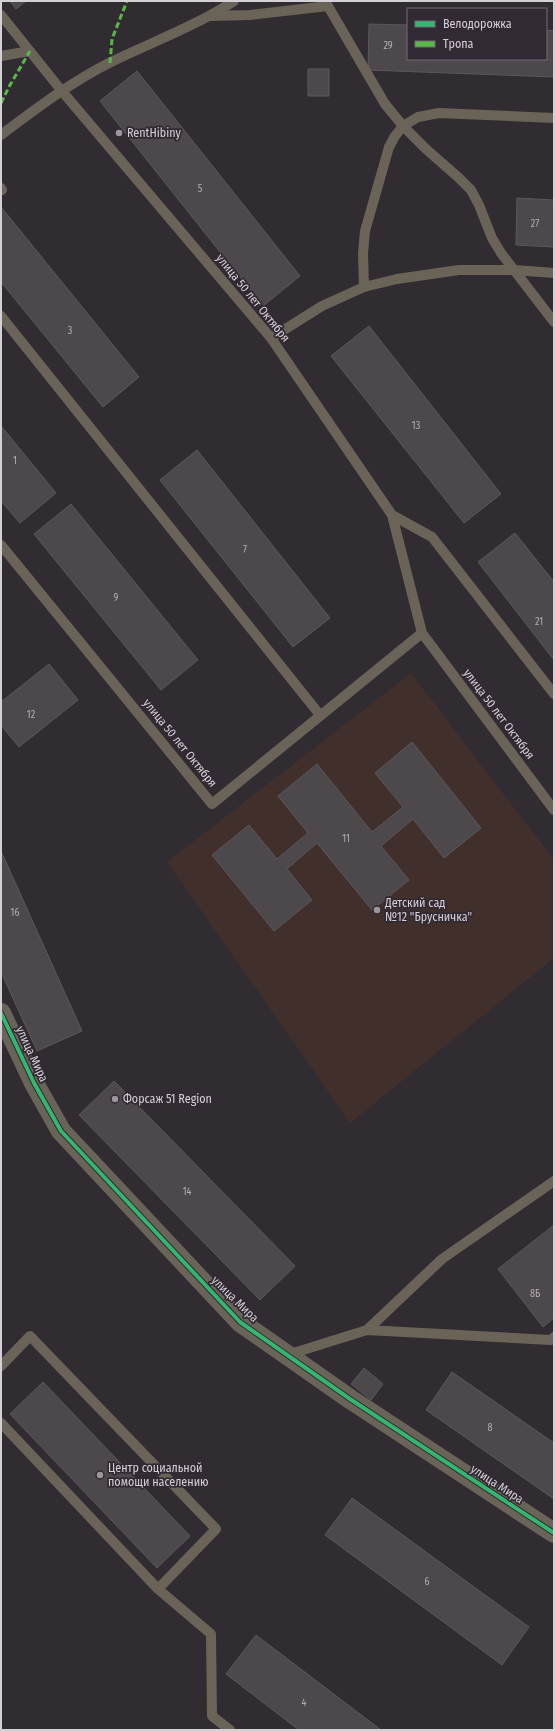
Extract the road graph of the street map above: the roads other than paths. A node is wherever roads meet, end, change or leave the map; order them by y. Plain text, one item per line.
1 (234, 1) edge
2 (326, 4) edge
3 (1, 15) edge
4 (211, 16) junction
5 (30, 52) junction
6 (1, 56) edge
7 (61, 90) junction
8 (554, 118) edge
9 (403, 126) junction
10 (1, 134) edge
11 (514, 270) junction
12 (554, 273) edge
13 (364, 287) junction
14 (1, 316) edge
15 (554, 322) edge
16 (271, 338) junction
17 (392, 515) junction
18 (1, 546) edge
19 (422, 633) junction
20 (554, 694) edge
21 (320, 715) junction
22 (554, 810) edge
23 (1, 1013) edge
24 (554, 1182) edge
25 (367, 1330) junction
26 (554, 1337) edge
27 (287, 1355) junction
28 (1, 1366) edge
29 (1, 1423) edge
30 (554, 1533) edge
31 (158, 1589) junction
32 (230, 1730) edge

1 - 4 lane
2 - 4 lane
2 - 9 lane
3 - 5 lane, улица 50 лет Октября
4 - 7 lane
5 - 6 lane
5 - 7 lane, улица 50 лет Октября
7 - 10 lane
7 - 16 lane, улица 50 лет Октября
8 - 9 lane
9 - 11 lane
9 - 13 lane
11 - 12 lane
11 - 13 lane
11 - 15 lane
13 - 16 lane
14 - 21 lane
16 - 17 lane, улица 50 лет Октября
17 - 19 lane, улица 50 лет Октября
17 - 20 lane
18 - 21 lane, улица 50 лет Октября
19 - 21 lane, улица 50 лет Октября
19 - 22 lane, улица 50 лет Октября
23 - 27 street, улица Мира
24 - 25 lane
25 - 26 lane
25 - 27 lane
27 - 30 street, улица Мира
28 - 31 lane
29 - 31 lane
31 - 32 lane

